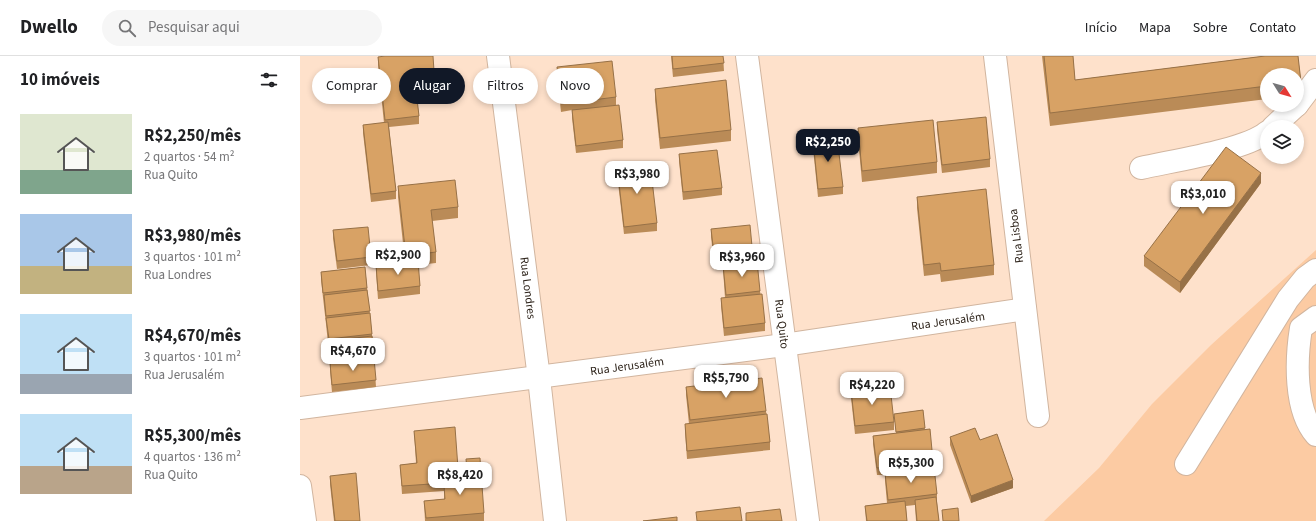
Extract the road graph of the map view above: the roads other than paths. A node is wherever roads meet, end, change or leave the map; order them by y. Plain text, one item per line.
1 (498, 56) edge
2 (747, 56) edge
3 (995, 56) edge
4 (1316, 80) edge
5 (1304, 96) edge
6 (1289, 112) edge
7 (1281, 120) edge
8 (1260, 138) edge
9 (1141, 168) dead end
10 (1316, 270) edge
11 (1025, 309) junction
12 (1316, 317) edge
13 (784, 345) junction
14 (539, 378) junction
15 (300, 408) edge
16 (1038, 416) dead end
17 (1316, 435) edge
18 (1186, 464) dead end
19 (300, 486) edge
20 (305, 521) edge
21 (555, 521) edge
22 (808, 521) edge

1 - 14 street, Rua Londres
2 - 13 street, Rua Quito
3 - 11 street, Rua Lisboa
4 - 5 street
6 - 7 street
8 - 9 street
10 - 18 street
11 - 13 street, Rua Jerusalém
11 - 16 street, Rua Lisboa
12 - 17 street
13 - 14 street, Rua Jerusalém
13 - 22 street, Rua Quito
14 - 15 street, Rua Jerusalém
14 - 21 street, Rua Londres
19 - 20 street

